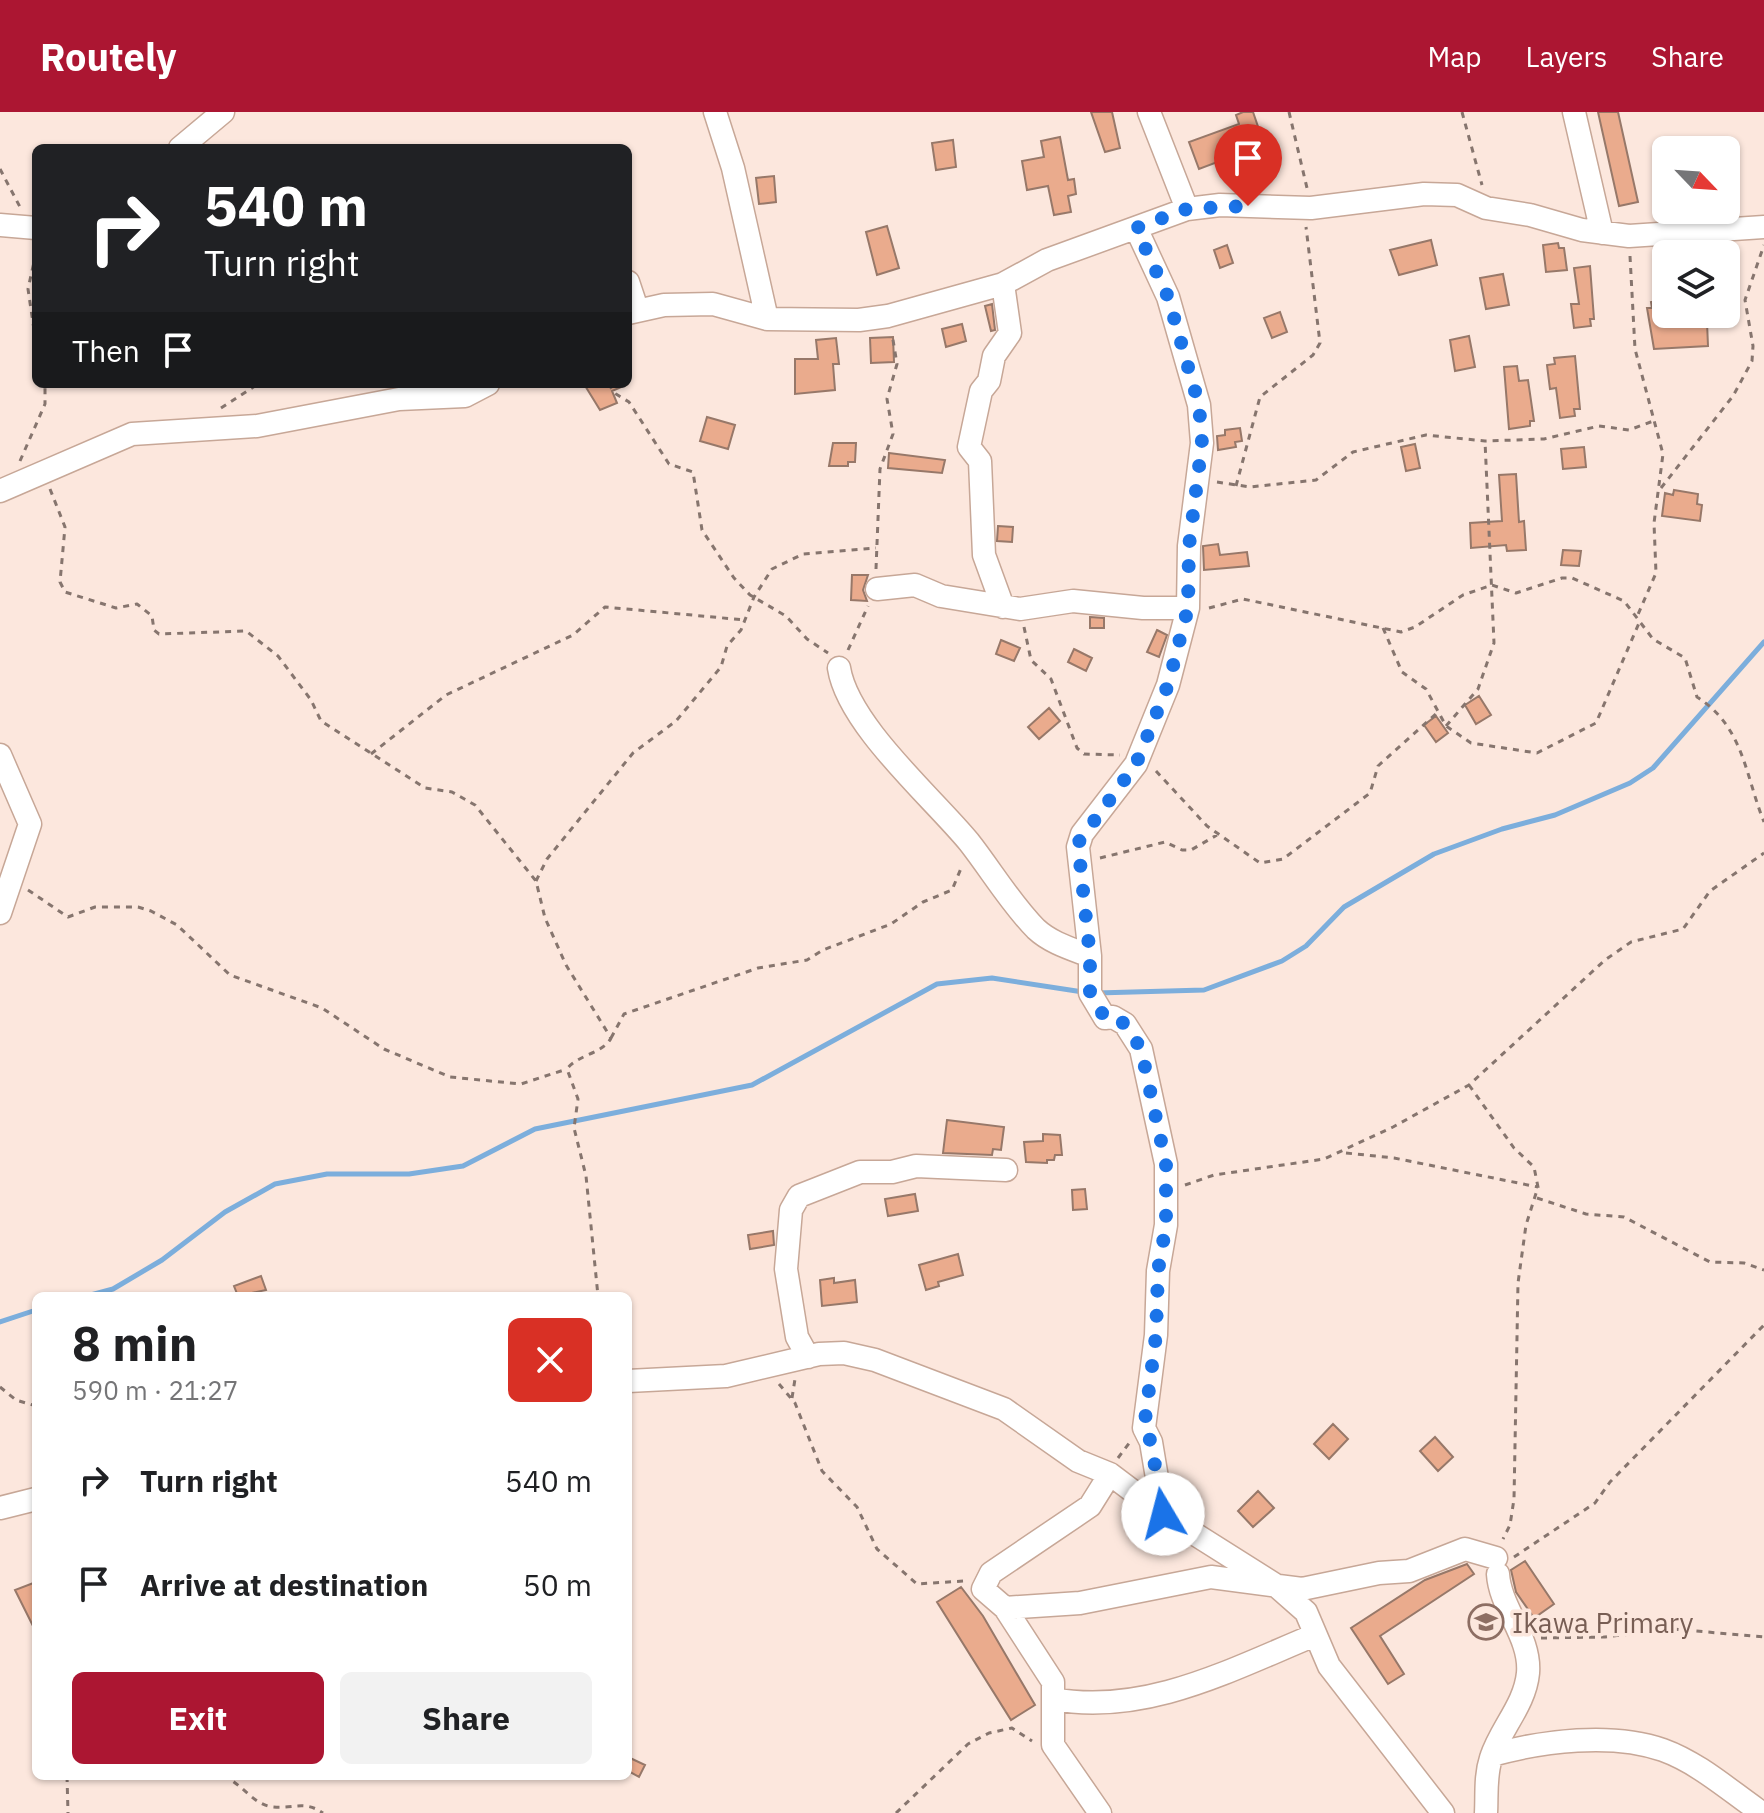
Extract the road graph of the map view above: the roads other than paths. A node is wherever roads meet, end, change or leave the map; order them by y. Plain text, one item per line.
1 (223, 112) edge
2 (715, 112) edge
3 (1149, 112) edge
4 (1574, 112) edge
5 (185, 144) edge
6 (1187, 209) junction
7 (0, 225) edge
8 (1764, 227) edge
9 (32, 228) edge
10 (1136, 228) junction
11 (1602, 233) junction
12 (1003, 284) junction
13 (632, 311) edge
14 (767, 319) junction
15 (384, 388) edge
16 (480, 388) edge
17 (399, 399) junction
18 (10, 486) edge
19 (877, 589) road end
20 (1011, 608) junction
21 (1188, 608) junction
22 (840, 665) road end
23 (0, 755) edge
24 (0, 913) edge
25 (1090, 956) junction
26 (1006, 1170) dead end
27 (814, 1355) junction
28 (632, 1381) edge
29 (1110, 1474) junction
30 (32, 1500) edge
31 (0, 1508) edge
32 (1163, 1514) junction
33 (1274, 1584) junction
34 (1005, 1608) junction
35 (1315, 1635) junction
36 (1053, 1699) junction
37 (1492, 1755) junction
38 (1100, 1813) edge
39 (1443, 1813) edge
40 (1486, 1813) edge
41 (1762, 1813) edge

1 - 5 street
2 - 14 street
3 - 6 street
4 - 11 street
6 - 10 street
6 - 11 street
7 - 9 street
8 - 11 street
10 - 12 street
10 - 21 street
12 - 14 street
12 - 20 street
13 - 14 street
15 - 17 street
16 - 17 street
17 - 18 street
19 - 20 street
20 - 21 street
21 - 25 street
22 - 25 street
23 - 24 street
25 - 32 street
26 - 27 street
27 - 28 street
27 - 29 street
29 - 32 street
29 - 34 street
30 - 31 street
32 - 33 street
33 - 34 street
33 - 35 street
33 - 37 street
34 - 36 street
35 - 36 street
35 - 39 street
36 - 38 street
37 - 40 street
37 - 41 street

